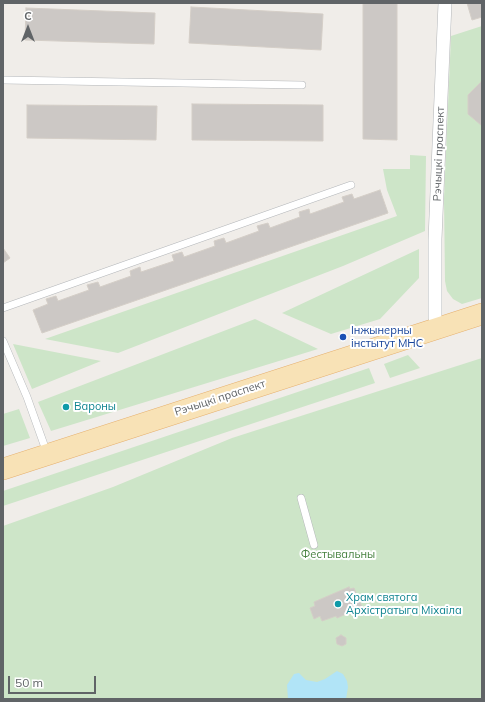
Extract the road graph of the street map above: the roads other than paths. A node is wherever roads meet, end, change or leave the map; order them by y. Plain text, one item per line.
1 (445, 3) edge
2 (3, 80) edge
3 (302, 85) dead end
4 (351, 185) dead end
5 (3, 308) edge
6 (482, 314) edge
7 (438, 328) junction
8 (3, 341) edge
9 (47, 454) junction
10 (3, 469) edge
11 (301, 498) dead end
12 (314, 545) dead end

1 - 7 street, Рэчыцкі праспект
2 - 3 lane
4 - 5 lane
6 - 7 main road, Рэчыцкі праспект
7 - 9 main road, Рэчыцкі праспект
8 - 9 lane
9 - 10 main road, Рэчыцкі праспект
11 - 12 lane

